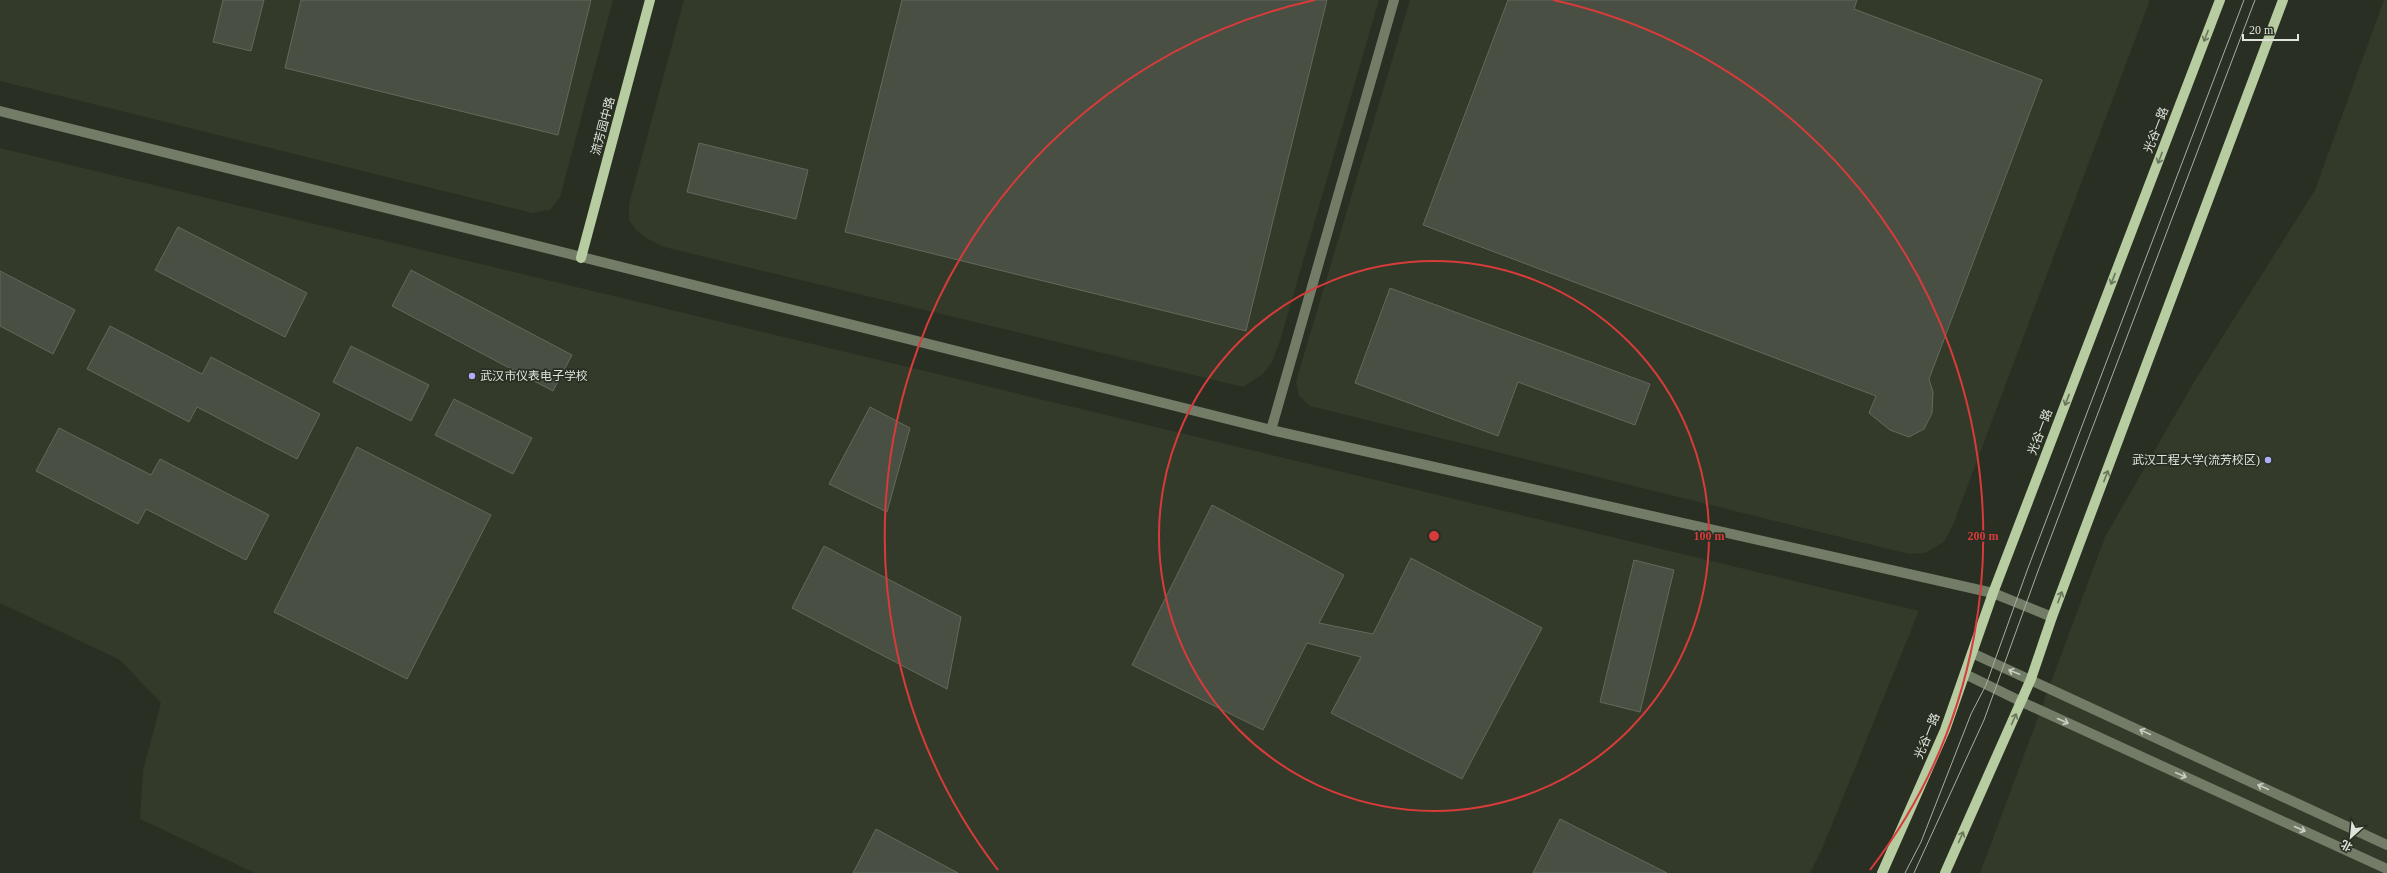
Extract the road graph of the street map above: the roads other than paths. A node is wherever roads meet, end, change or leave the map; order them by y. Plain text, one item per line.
1 (650, 0) edge
2 (1394, 0) edge
3 (2220, 0) edge
4 (2283, 0) edge
5 (0, 111) edge
6 (581, 258) junction
7 (1271, 430) junction
8 (1993, 593) junction
9 (2052, 617) junction
10 (1972, 653) junction
11 (1965, 674) junction
12 (2031, 679) junction
13 (2022, 702) junction
14 (2387, 845) edge
15 (2387, 868) edge
16 (1882, 873) edge
17 (1945, 873) edge

1 - 6 main road, 流芳园中路
2 - 7 street
3 -> 8 main road, 光谷一路
9 -> 4 main road
5 - 6 street
6 - 7 street
7 - 8 street
8 - 9 street
8 - 10 main road, 光谷一路
9 - 12 main road
10 - 11 main road, 光谷一路
12 -> 10 street
11 - 13 street
11 - 16 main road, 光谷一路
12 - 13 main road
14 -> 12 street
13 -> 15 street
17 -> 13 main road

